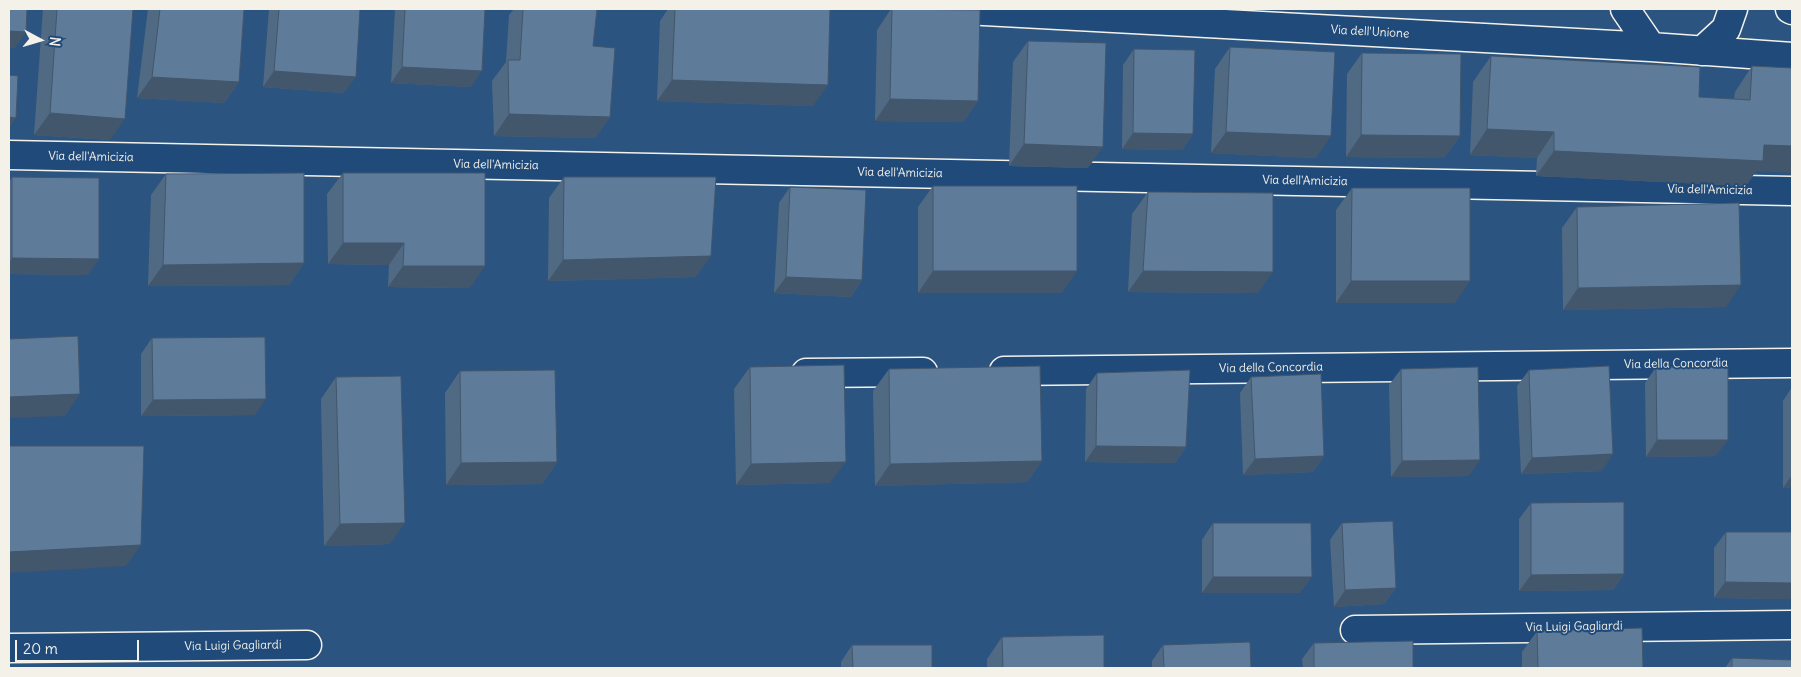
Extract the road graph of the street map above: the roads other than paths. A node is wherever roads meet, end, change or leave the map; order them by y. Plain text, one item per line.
1 (947, 9) edge
2 (1625, 9) edge
3 (1733, 9) edge
4 (1652, 47) junction
5 (1702, 50) junction
6 (1792, 57) edge
7 (9, 155) edge
8 (1792, 191) edge
9 (1792, 363) edge
10 (978, 371) edge
11 (948, 372) edge
12 (780, 374) edge
13 (1792, 625) edge
14 (1355, 630) dead end
15 (307, 645) dead end
16 (9, 648) edge

1 - 4 street, Via dell'Unione
2 - 4 street
3 - 5 street
4 - 5 street, Via dell'Unione
5 - 6 street, Via dell'Unione
7 - 8 street, Via dell'Amicizia
9 - 10 street, Via della Concordia
11 - 12 street
13 - 14 street, Via Luigi Gagliardi
15 - 16 street, Via Luigi Gagliardi

